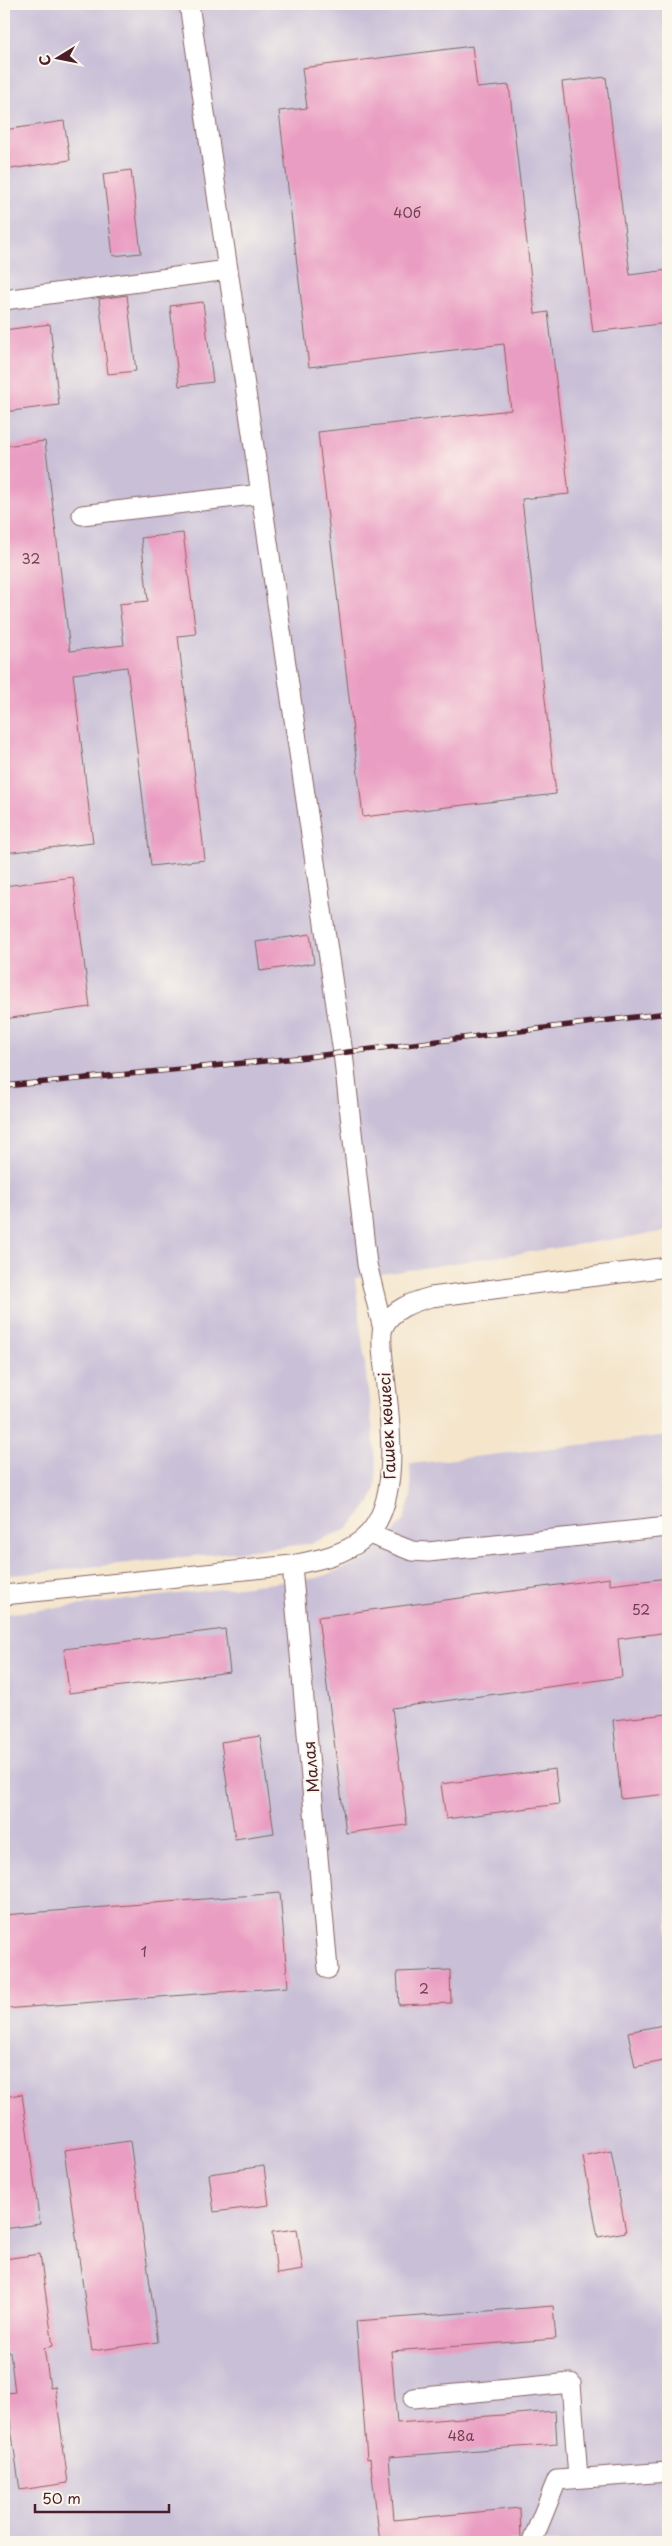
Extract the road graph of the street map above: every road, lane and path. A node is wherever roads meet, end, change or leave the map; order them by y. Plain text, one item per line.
1 (189, 4) edge
2 (228, 270) junction
3 (4, 300) edge
4 (261, 494) junction
5 (82, 515) dead end
6 (668, 1268) edge
7 (383, 1329) junction
8 (668, 1527) edge
9 (369, 1534) junction
10 (292, 1565) junction
11 (4, 1595) edge
12 (328, 1970) dead end
13 (413, 2398) dead end
14 (668, 2472) edge
15 (578, 2478) junction
16 (532, 2542) edge

1 - 2 street, Гашек көшесі
2 - 3 street
2 - 4 street, Гашек көшесі
4 - 5 street
4 - 7 street, Гашек көшесі
6 - 7 street
7 - 9 street, Гашек көшесі
8 - 9 street
9 - 10 street, Гашек көшесі
10 - 11 street, Гашек көшесі
10 - 12 street, Малая
13 - 15 street
14 - 15 street
15 - 16 street

